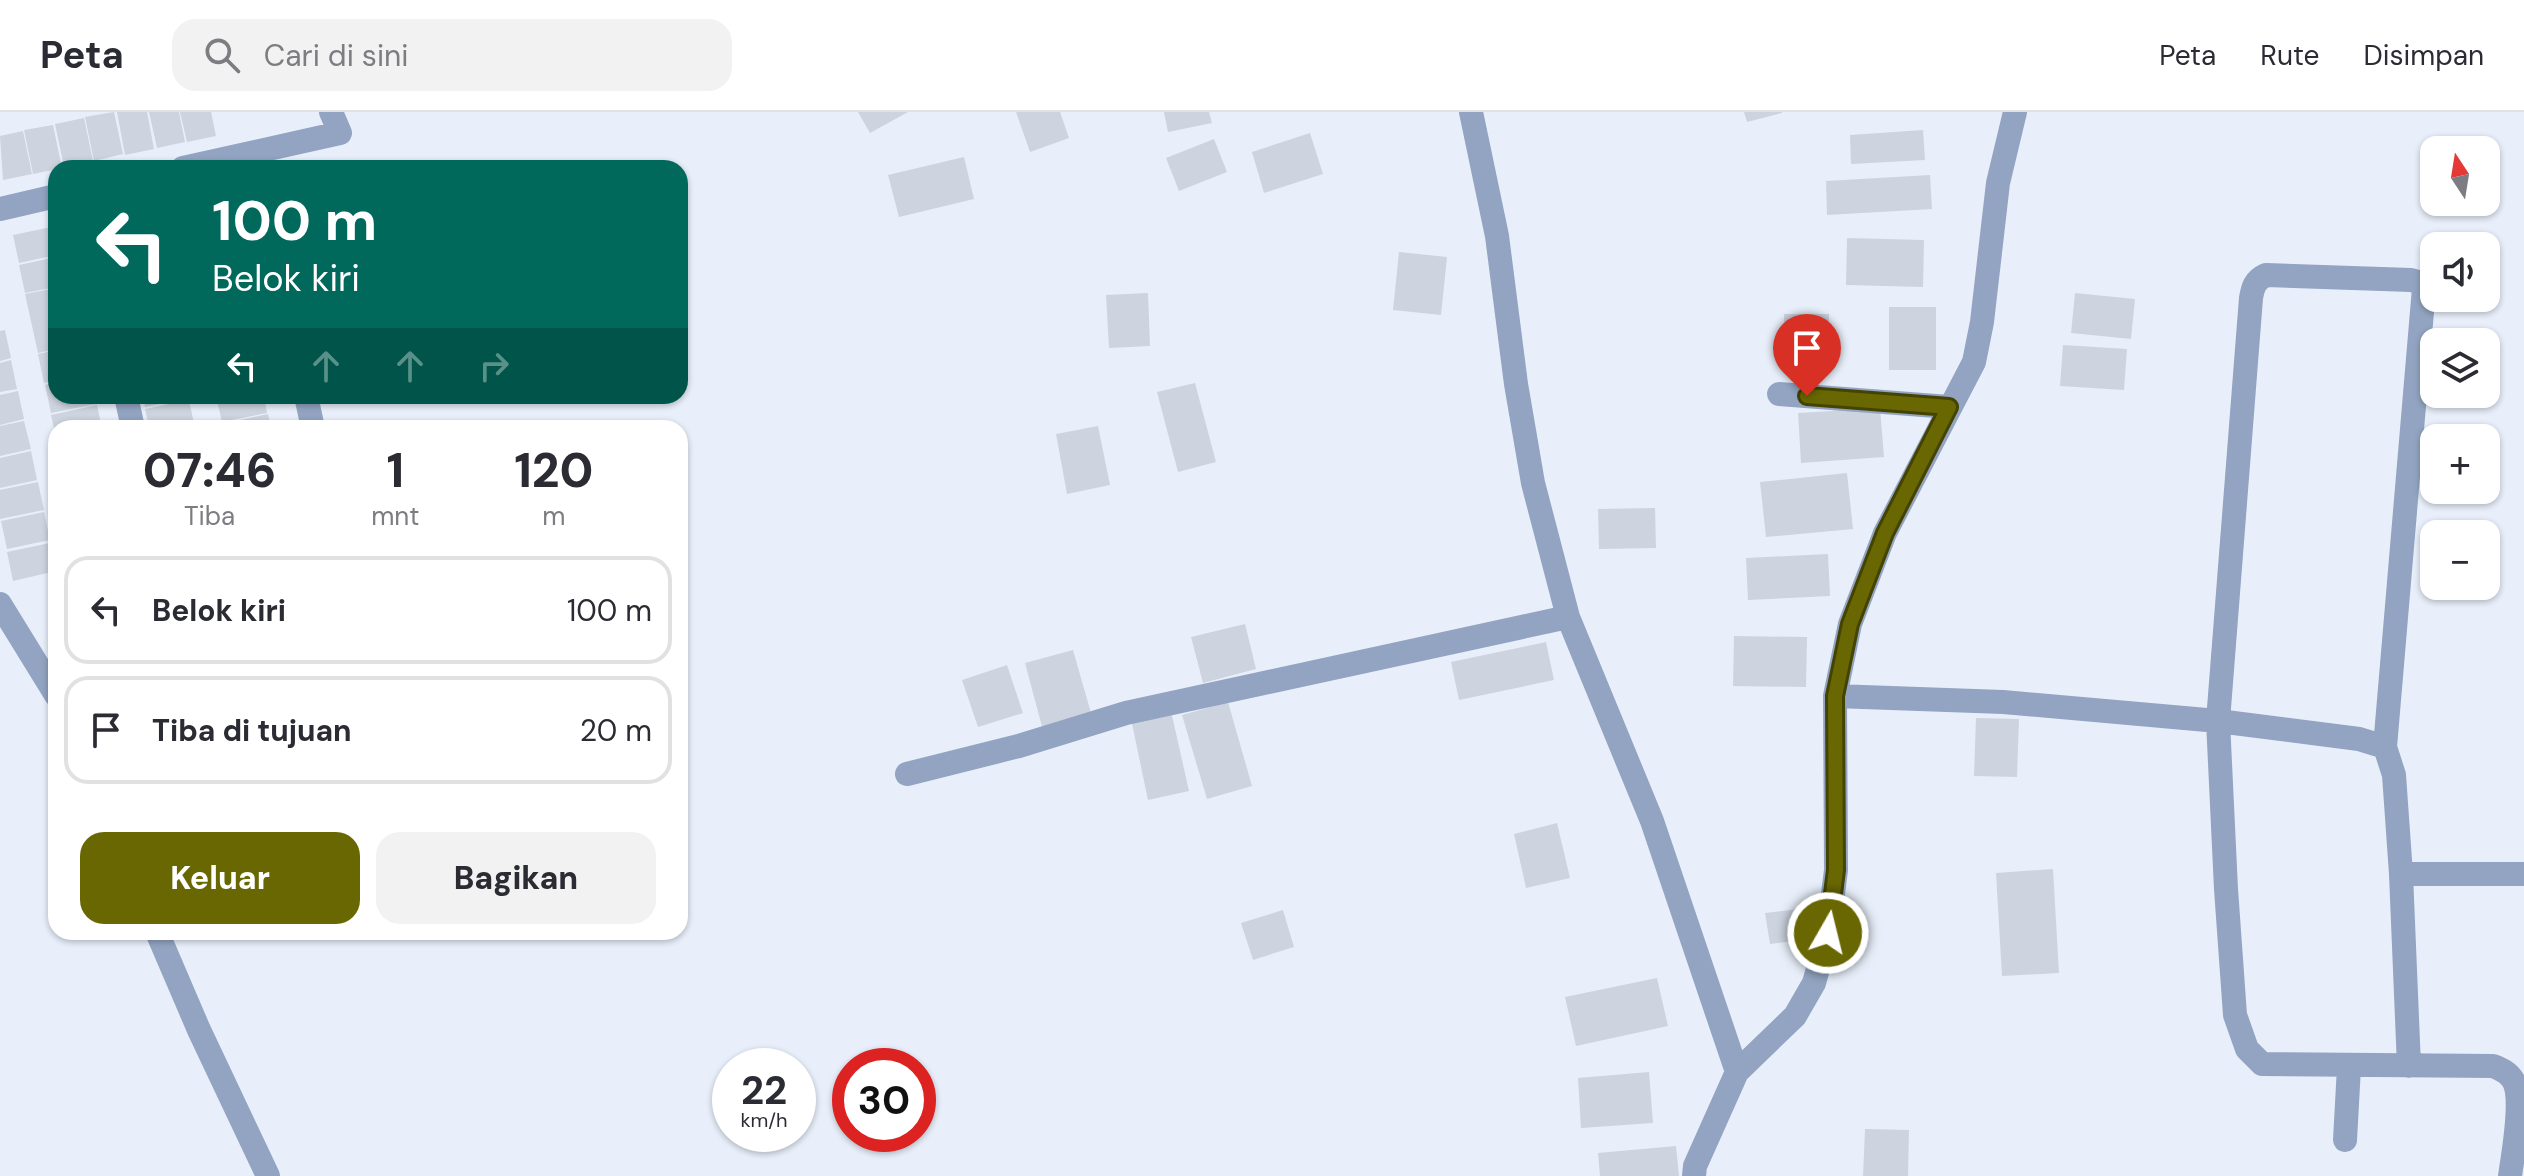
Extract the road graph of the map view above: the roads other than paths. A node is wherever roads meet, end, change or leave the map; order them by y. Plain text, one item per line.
1 (331, 112) edge
2 (1471, 112) edge
3 (2015, 112) edge
4 (252, 160) edge
5 (48, 198) edge
6 (0, 209) edge
7 (1779, 394) dead end
8 (1949, 407) junction
9 (0, 604) edge
10 (1568, 617) junction
11 (48, 682) edge
12 (1835, 696) junction
13 (2218, 721) junction
14 (2385, 747) junction
15 (907, 774) dead end
16 (2401, 874) junction
17 (2524, 874) edge
18 (160, 940) edge
19 (2409, 1066) junction
20 (2349, 1067) junction
21 (1737, 1072) junction
22 (2345, 1140) dead end
23 (268, 1176) edge
24 (1694, 1176) edge
25 (2510, 1176) edge

1 - 4 street
2 - 10 street
3 - 8 street
5 - 6 street
7 - 8 street
8 - 12 street
9 - 11 street
10 - 15 street
10 - 21 street
12 - 13 street
12 - 21 street
13 - 14 street
13 - 14 street
13 - 20 street
14 - 16 street
16 - 17 street
16 - 19 street
18 - 23 street
19 - 20 street
19 - 25 street
20 - 22 street
21 - 24 street

